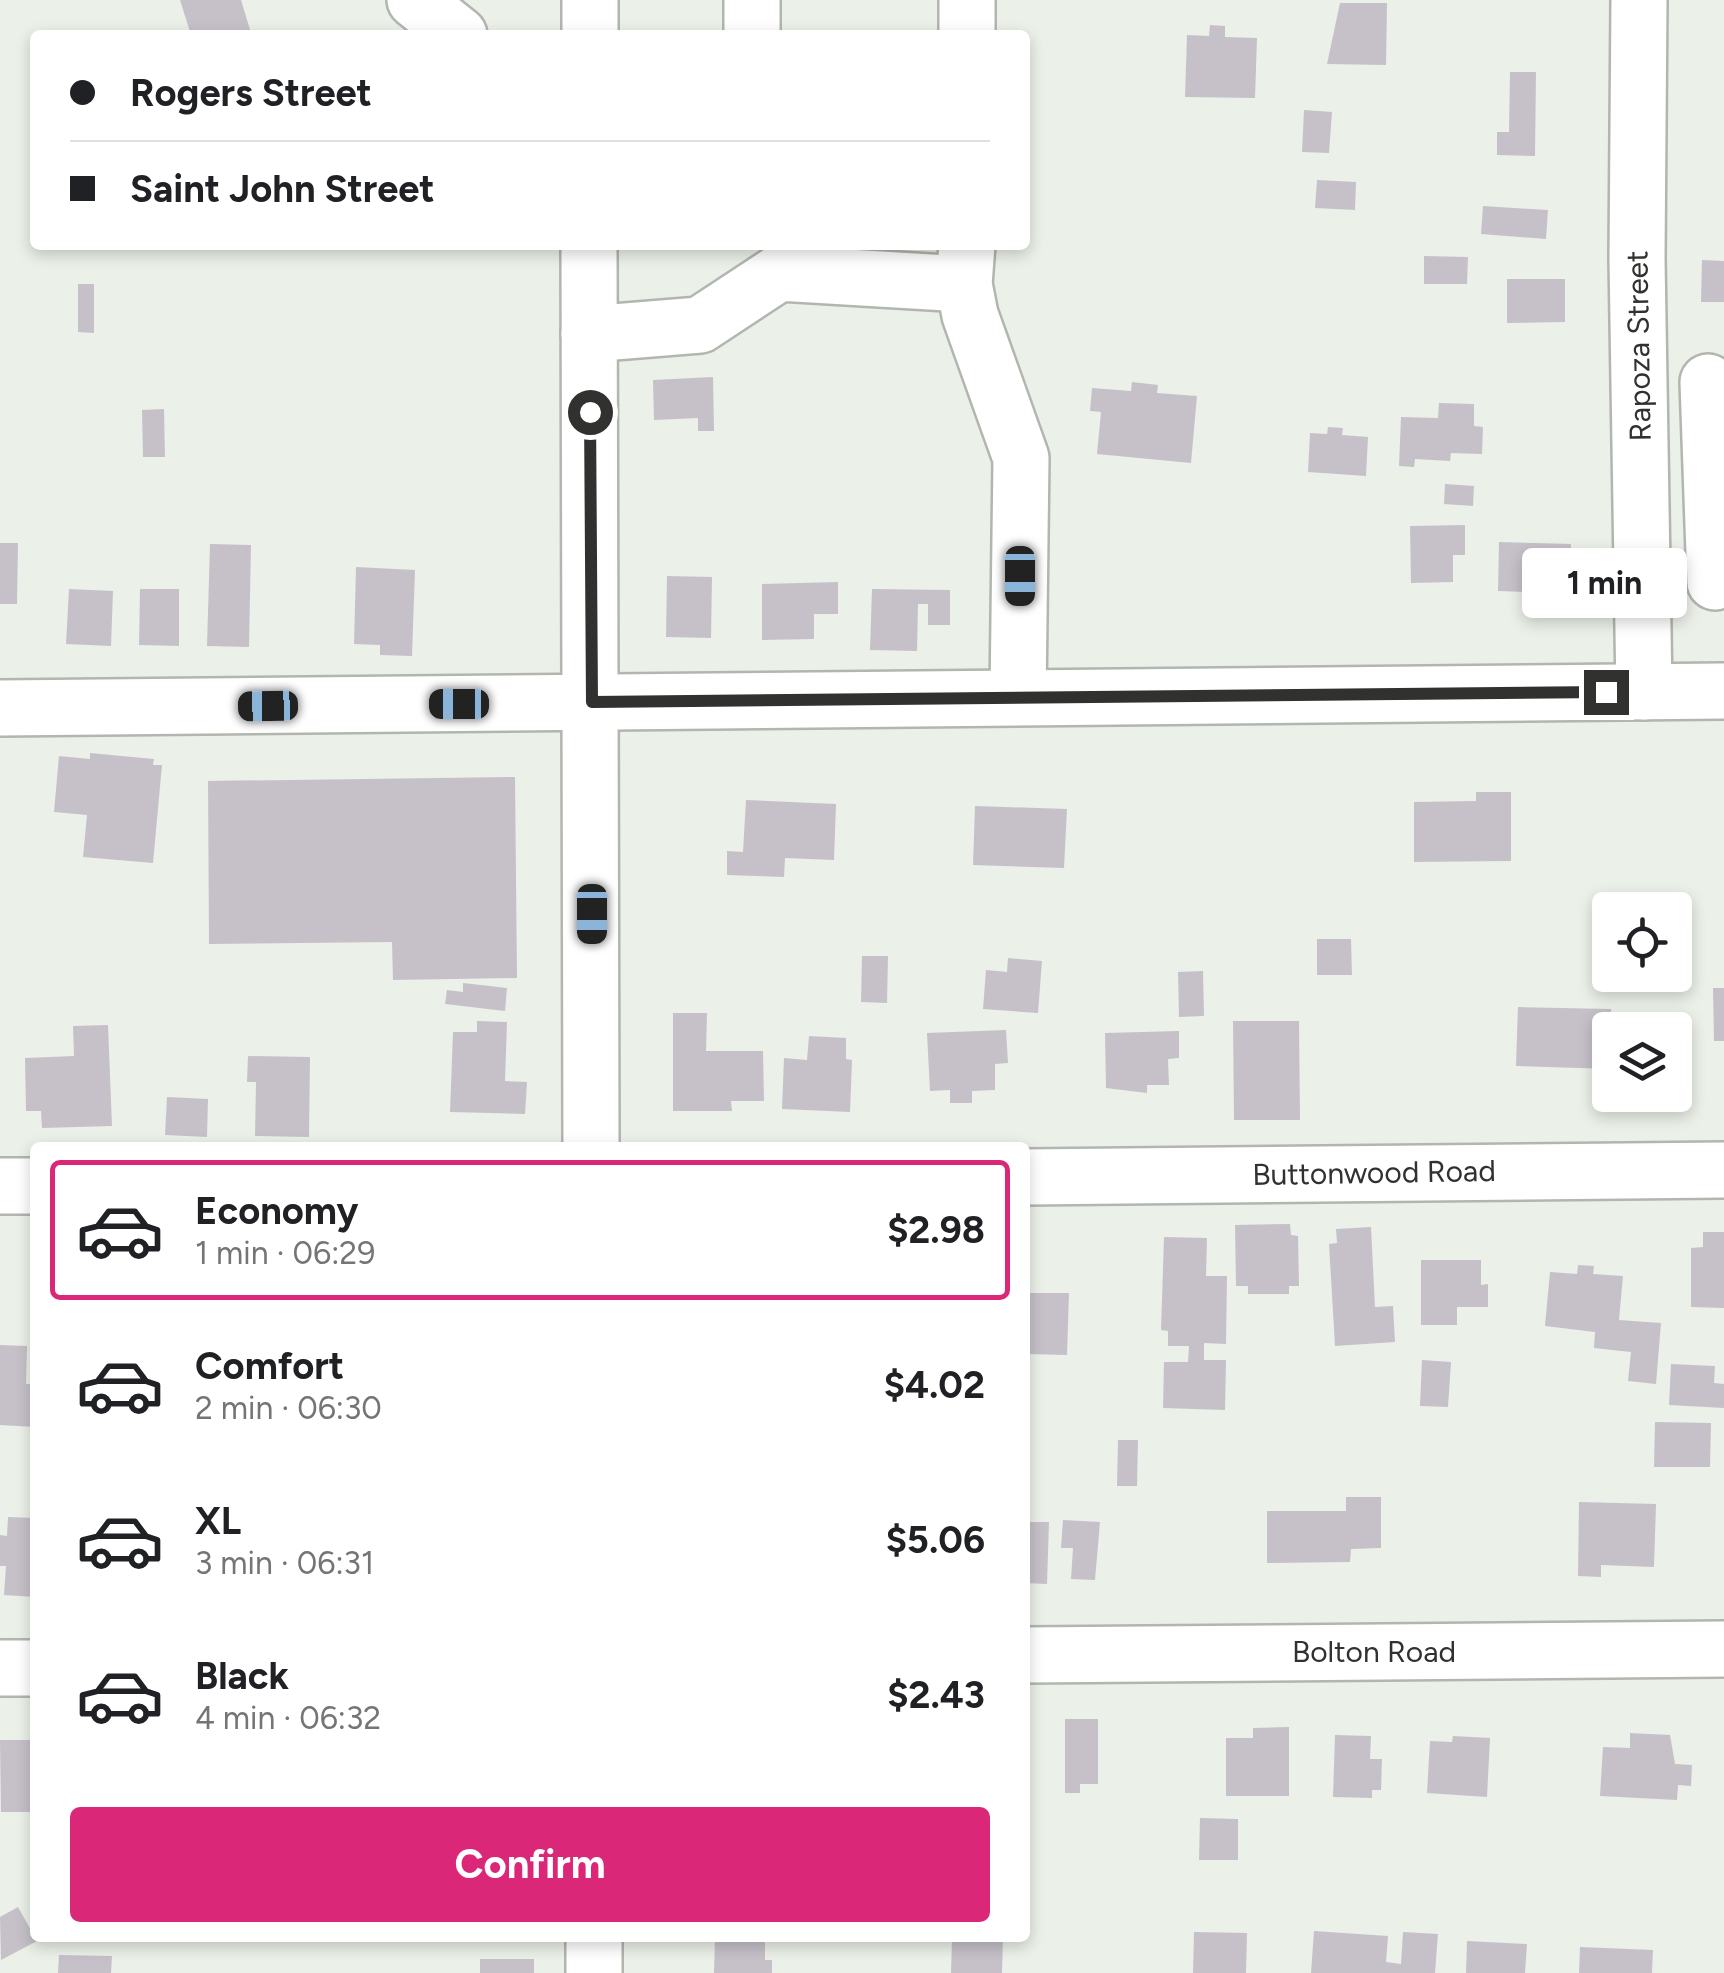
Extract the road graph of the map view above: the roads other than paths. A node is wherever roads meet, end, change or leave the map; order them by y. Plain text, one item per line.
1 (415, 0) edge
2 (590, 0) edge
3 (752, 0) edge
4 (967, 0) edge
5 (1639, 0) edge
6 (453, 30) edge
7 (590, 30) edge
8 (752, 30) edge
9 (968, 30) edge
10 (589, 250) edge
11 (774, 259) edge
12 (965, 264) edge
13 (589, 334) junction
14 (1708, 382) dead end
15 (1712, 487) junction
16 (1641, 488) junction
17 (1715, 582) dead end
18 (1644, 692) junction
19 (1724, 692) edge
20 (1018, 697) junction
21 (592, 702) junction
22 (0, 708) edge
23 (592, 1142) edge
24 (1724, 1170) edge
25 (1030, 1177) edge
26 (0, 1186) edge
27 (30, 1186) edge
28 (1724, 1649) edge
29 (1030, 1655) edge
30 (0, 1668) edge
31 (30, 1668) edge
32 (594, 1942) edge
33 (594, 1973) edge

1 - 6 street
2 - 7 street
3 - 8 street
4 - 9 street
5 - 16 street, Rapoza Street
10 - 13 street
11 - 12 street
11 - 13 street
12 - 20 street
13 - 21 street
14 - 15 street
15 - 16 street
15 - 17 street
16 - 18 street, Rapoza Street
18 - 19 street
18 - 20 street
20 - 21 street
21 - 22 street
21 - 23 street
24 - 25 street, Buttonwood Road
26 - 27 street
28 - 29 street, Bolton Road
30 - 31 street
32 - 33 street

